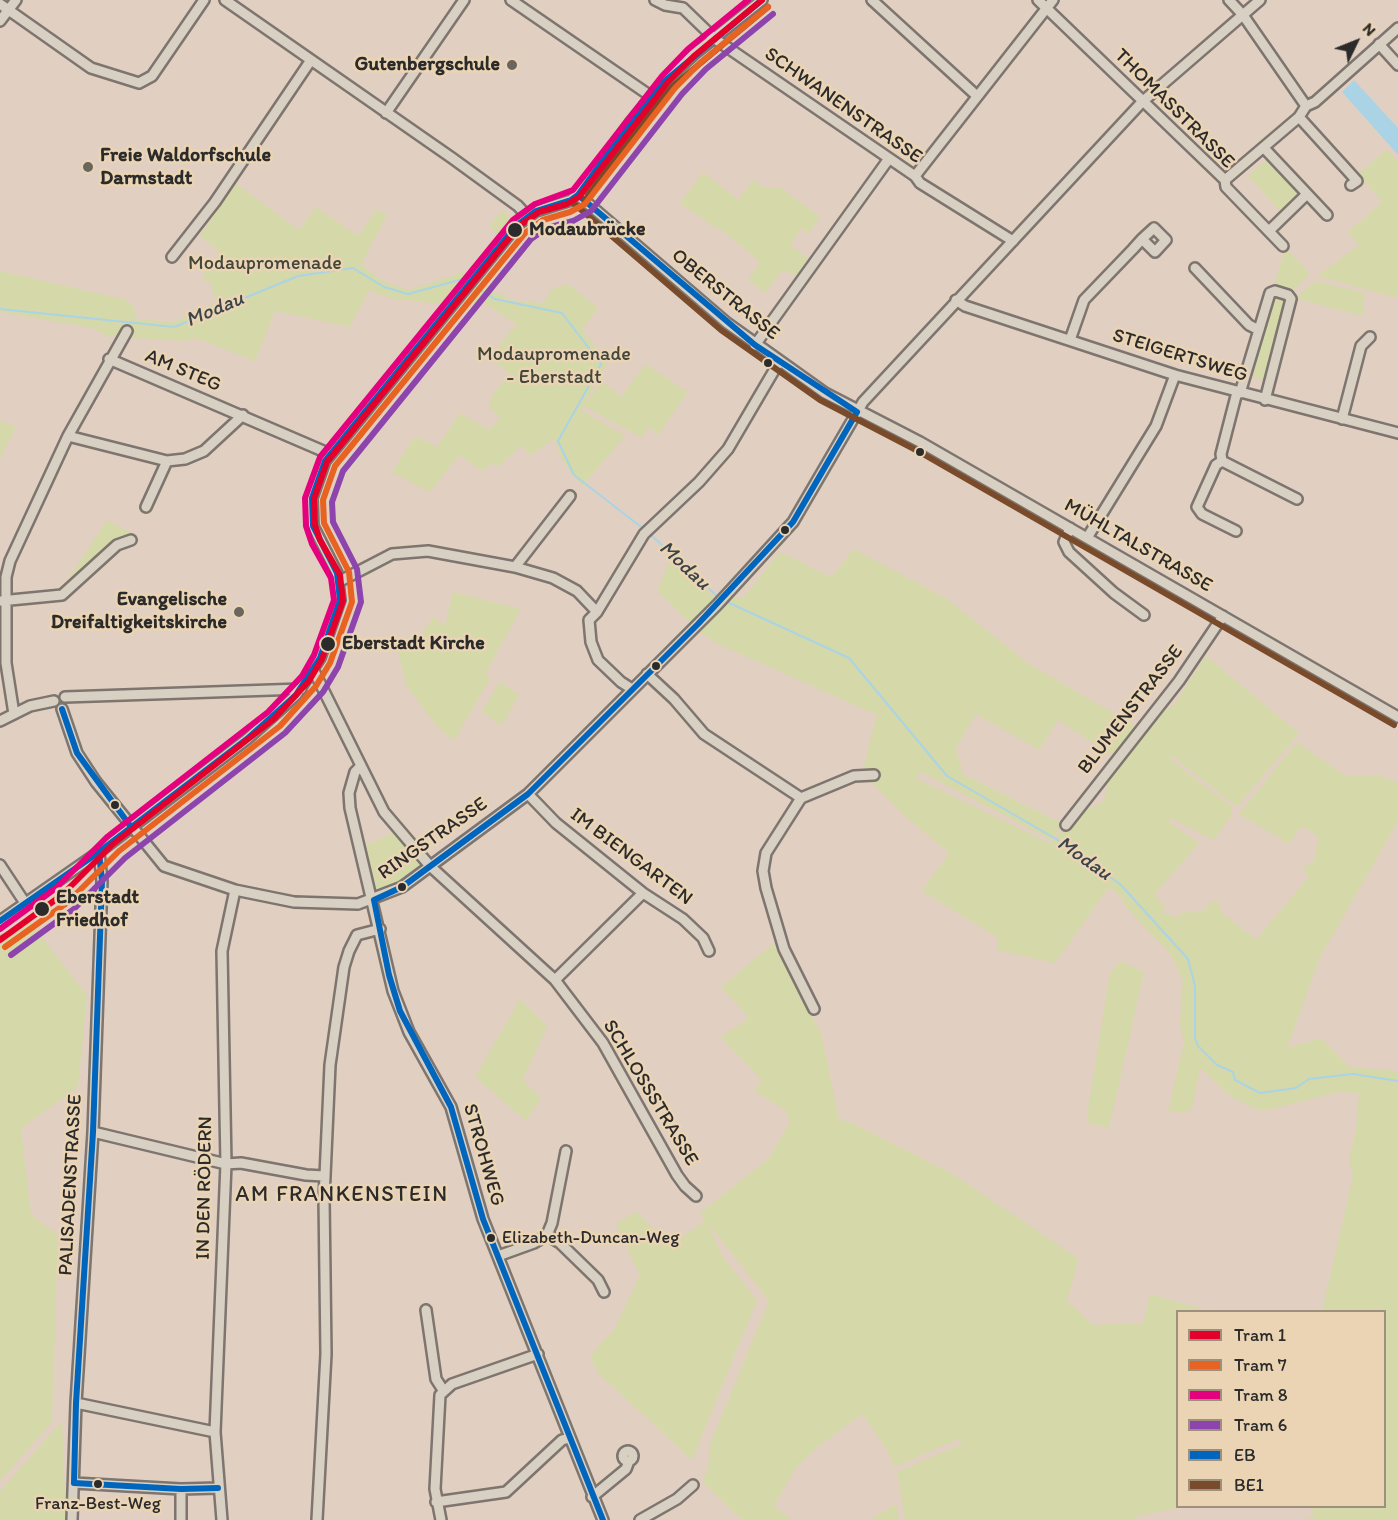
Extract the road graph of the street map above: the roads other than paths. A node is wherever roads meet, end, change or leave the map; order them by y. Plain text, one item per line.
1 (16, 0) edge
2 (204, 0) edge
3 (225, 0) edge
4 (465, 0) edge
5 (511, 0) edge
6 (655, 0) edge
7 (752, 0) edge
8 (762, 0) edge
9 (872, 0) edge
10 (1229, 0) edge
11 (1260, 0) edge
12 (1046, 2) edge
13 (0, 3) edge
14 (677, 3) edge
15 (9, 9) junction
16 (1243, 15) junction
17 (0, 21) edge
18 (1398, 27) edge
19 (714, 38) junction
20 (1379, 44) junction
21 (311, 60) junction
22 (1398, 65) edge
23 (977, 96) junction
24 (651, 97) junction
25 (1142, 102) junction
26 (1306, 106) junction
27 (386, 113) junction
28 (1299, 117) junction
29 (1264, 148) junction
30 (888, 160) junction
31 (915, 176) junction
32 (1225, 180) junction
33 (1351, 185) dead end
34 (1307, 194) junction
35 (578, 195) junction
36 (1327, 215) dead end
37 (527, 216) junction
38 (1269, 231) junction
39 (1142, 239) dead end
40 (1013, 241) junction
41 (1283, 246) dead end
42 (172, 257) dead end
43 (1195, 268) dead end
44 (956, 300) junction
45 (1259, 330) junction
46 (127, 331) dead end
47 (1370, 337) dead end
48 (1070, 340) junction
49 (755, 345) junction
50 (109, 359) junction
51 (779, 362) junction
52 (1175, 375) junction
53 (1238, 393) junction
54 (1264, 400) junction
55 (857, 412) junction
56 (243, 415) junction
57 (1342, 419) junction
58 (1398, 433) edge
59 (68, 436) junction
60 (330, 454) junction
61 (167, 461) junction
62 (1222, 461) junction
63 (570, 496) dead end
64 (1297, 499) dead end
65 (146, 507) dead end
66 (1070, 528) junction
67 (1236, 531) dead end
68 (1089, 533) junction
69 (131, 540) dead end
70 (515, 567) junction
71 (340, 581) junction
72 (2, 601) edge
73 (597, 612) junction
74 (1144, 615) dead end
75 (1224, 616) junction
76 (314, 671) junction
77 (647, 675) junction
78 (4, 689) edge
79 (301, 689) junction
80 (632, 689) junction
81 (65, 698) junction
82 (54, 701) junction
83 (62, 709) junction
84 (14, 714) junction
85 (1398, 717) edge
86 (0, 721) edge
87 (360, 767) junction
88 (874, 775) dead end
89 (528, 794) junction
90 (801, 798) junction
91 (1066, 825) dead end
92 (131, 827) junction
93 (99, 852) junction
94 (0, 865) edge
95 (430, 866) junction
96 (235, 890) junction
97 (643, 893) junction
98 (374, 900) junction
99 (25, 903) junction
100 (0, 921) edge
101 (380, 929) junction
102 (709, 951) dead end
103 (555, 980) junction
104 (814, 1009) dead end
105 (93, 1132) junction
106 (566, 1151) dead end
107 (226, 1164) junction
108 (324, 1176) junction
109 (696, 1196) dead end
110 (547, 1234) junction
111 (498, 1256) junction
112 (604, 1292) dead end
113 (426, 1310) dead end
114 (538, 1354) junction
115 (443, 1390) junction
116 (76, 1403) junction
117 (215, 1432) junction
118 (569, 1438) junction
119 (629, 1461) dead end
120 (74, 1483) junction
121 (693, 1485) dead end
122 (218, 1488) junction
123 (181, 1489) junction
124 (592, 1497) junction
125 (436, 1502) junction
126 (72, 1520) edge
127 (181, 1520) edge
128 (222, 1520) edge
129 (317, 1520) edge
130 (441, 1520) edge
131 (603, 1520) edge
132 (640, 1520) edge

1 - 15 street
2 - 15 street
3 - 21 street
4 - 27 street
5 - 24 street
6 - 14 street, SCHWANENSTRASSE
7 - 19 street
8 - 19 street
9 - 23 street
10 - 16 street
11 - 16 street, RINGSTRASSE
12 - 23 street
12 - 25 street, THOMASSTRASSE
13 - 15 street
14 - 19 street, SCHWANENSTRASSE
15 - 17 street
16 - 25 street, RINGSTRASSE
16 - 26 street
18 - 20 street
19 - 24 street
19 - 30 street, SCHWANENSTRASSE
20 - 22 street
20 - 26 street
21 - 27 street
21 - 42 street
23 - 31 street
24 - 35 street
25 - 32 street, THOMASSTRASSE
25 - 40 street, RINGSTRASSE
26 - 28 street
27 - 37 street
28 - 29 street
28 - 33 street
29 - 32 street
29 - 34 street
30 - 31 street, SCHWANENSTRASSE
30 - 49 street
31 - 40 street, SCHWANENSTRASSE
32 - 38 street, THOMASSTRASSE
34 - 36 street
34 - 38 street
35 - 37 street
35 - 49 street, OBERSTRASSE
37 - 60 street
38 - 41 street, THOMASSTRASSE
39 - 48 street
40 - 44 street, RINGSTRASSE
43 - 45 street
44 - 48 street, STEIGERTSWEG
44 - 55 street, RINGSTRASSE
45 - 53 street
45 - 54 street
46 - 50 street
47 - 57 street
48 - 52 street, STEIGERTSWEG
49 - 51 street, OBERSTRASSE
50 - 56 street, AM STEG
50 - 59 street
51 - 55 street, OBERSTRASSE
51 - 73 street
52 - 53 street, STEIGERTSWEG
52 - 68 street
53 - 54 street, STEIGERTSWEG
53 - 62 street
54 - 57 street, STEIGERTSWEG
55 - 66 street, MÜHLTALSTRASSE
55 - 77 street, RINGSTRASSE
56 - 60 street, AM STEG
56 - 61 street
57 - 58 street, STEIGERTSWEG
59 - 61 street
59 - 72 street
60 - 71 street
61 - 65 street
62 - 64 street
62 - 67 street
63 - 70 street
66 - 68 street, MÜHLTALSTRASSE
66 - 74 street
68 - 75 street, MÜHLTALSTRASSE
69 - 72 street
70 - 71 street
70 - 73 street
71 - 76 street
72 - 78 street
73 - 80 street
75 - 85 street, MÜHLTALSTRASSE
75 - 91 street, BLUMENSTRASSE
76 - 79 street
76 - 87 street, SCHLOSSSTRASSE
77 - 80 street, RINGSTRASSE
77 - 90 street
78 - 84 street
79 - 81 street
79 - 92 street
80 - 89 street, RINGSTRASSE
81 - 82 street
81 - 83 street
82 - 83 street
82 - 84 street
83 - 92 street, RINGSTRASSE
84 - 86 street
87 - 95 street, SCHLOSSSTRASSE
87 - 98 street, STROHWEG
88 - 90 street
89 - 95 street, RINGSTRASSE
89 - 97 street, IM BIENGARTEN
90 - 104 street
92 - 93 street
92 - 96 street, RINGSTRASSE
93 - 99 street
93 - 105 street, PALISADENSTRASSE
94 - 99 street
95 - 98 street, RINGSTRASSE
95 - 103 street, SCHLOSSSTRASSE
96 - 98 street, RINGSTRASSE
96 - 107 street, IN DEN RÖDERN
97 - 102 street, IM BIENGARTEN
97 - 103 street
98 - 101 street, STROHWEG
99 - 100 street
101 - 108 street
101 - 111 street, STROHWEG
103 - 109 street, SCHLOSSSTRASSE
105 - 107 street
105 - 116 street, PALISADENSTRASSE
106 - 110 street
107 - 108 street
107 - 117 street, IN DEN RÖDERN
108 - 129 street
110 - 111 street
110 - 112 street
111 - 114 street, STROHWEG
113 - 115 street
114 - 115 street
114 - 118 street, STROHWEG
115 - 125 street
116 - 117 street
116 - 120 street, PALISADENSTRASSE
117 - 122 street, IN DEN RÖDERN
118 - 124 street, STROHWEG
118 - 125 street
119 - 124 street
120 - 123 street
120 - 126 street, PALISADENSTRASSE
121 - 132 street
122 - 123 street
122 - 128 street, IN DEN RÖDERN
123 - 127 street
124 - 131 street, STROHWEG
125 - 130 street

